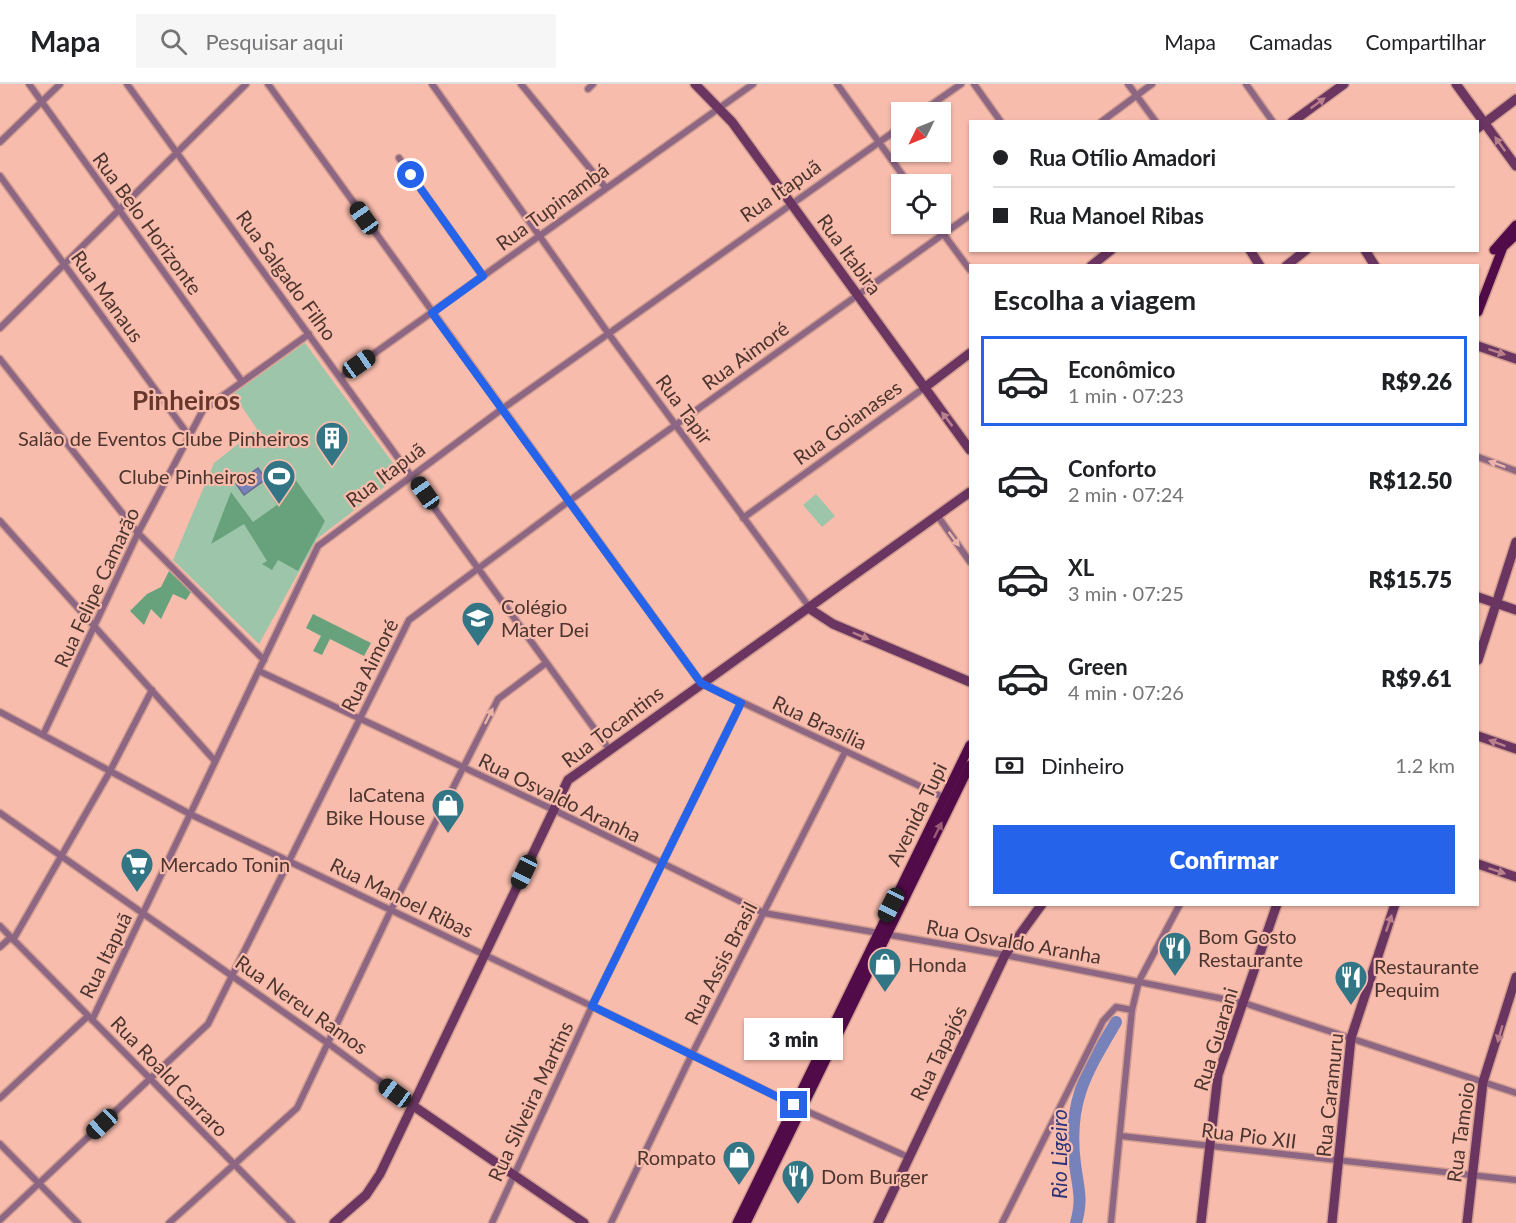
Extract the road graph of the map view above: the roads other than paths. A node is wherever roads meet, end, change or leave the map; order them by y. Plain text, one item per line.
1 (29, 84) edge
2 (60, 84) edge
3 (127, 84) edge
4 (246, 84) edge
5 (268, 84) edge
6 (432, 84) edge
7 (520, 84) edge
8 (695, 84) edge
9 (753, 84) edge
10 (837, 84) edge
11 (961, 84) edge
12 (974, 84) edge
13 (1128, 84) edge
14 (1152, 84) edge
15 (1246, 84) edge
16 (1344, 84) edge
17 (1456, 84) edge
18 (1137, 95) junction
19 (1516, 99) edge
20 (42, 102) junction
21 (935, 102) edge
22 (721, 108) junction
23 (1000, 120) edge
24 (1104, 120) edge
25 (1155, 120) edge
26 (1272, 120) edge
27 (1295, 120) edge
28 (1478, 120) edge
29 (1481, 125) edge
30 (891, 134) edge
31 (0, 142) edge
32 (879, 142) junction
33 (178, 153) junction
34 (399, 158) dead end
35 (1516, 166) edge
36 (902, 174) edge
37 (0, 176) edge
38 (605, 188) junction
39 (790, 202) junction
40 (120, 211) junction
41 (969, 216) edge
42 (1516, 225) edge
43 (951, 228) edge
44 (943, 234) joint
45 (1516, 235) edge
46 (539, 237) junction
47 (1304, 252) edge
48 (65, 264) junction
49 (1288, 264) edge
50 (969, 269) edge
51 (483, 276) junction
52 (1479, 291) edge
53 (857, 295) junction
54 (1479, 309) edge
55 (432, 313) junction
56 (0, 328) edge
57 (608, 333) junction
58 (309, 334) junction
59 (1479, 346) edge
60 (969, 354) edge
61 (1516, 358) edge
62 (0, 359) edge
63 (341, 377) junction
64 (241, 380) junction
65 (924, 388) junction
66 (501, 409) junction
67 (676, 425) junction
68 (189, 436) junction
69 (969, 449) edge
70 (1479, 457) edge
71 (1516, 471) edge
72 (412, 474) junction
73 (969, 493) edge
74 (569, 501) junction
75 (937, 515) junction
76 (743, 518) junction
77 (0, 521) edge
78 (138, 533) junction
79 (1516, 542) edge
80 (969, 561) edge
81 (478, 567) junction
82 (1479, 597) edge
83 (1497, 604) junction
84 (810, 609) junction
85 (1516, 610) edge
86 (95, 628) junction
87 (1479, 657) edge
88 (264, 660) junction
89 (546, 663) junction
90 (259, 671) junction
91 (969, 682) edge
92 (701, 683) junction
93 (152, 690) junction
94 (741, 703) junction
95 (0, 712) edge
96 (359, 719) junction
97 (43, 735) junction
98 (1479, 736) edge
99 (969, 747) edge
100 (609, 749) junction
101 (1516, 749) edge
102 (845, 752) junction
103 (215, 761) junction
104 (969, 767) edge
105 (463, 769) junction
106 (109, 772) junction
107 (943, 797) junction
108 (554, 810) junction
109 (0, 813) edge
110 (190, 814) junction
111 (62, 857) junction
112 (290, 862) junction
113 (1479, 864) edge
114 (662, 865) junction
115 (1516, 877) edge
116 (1041, 906) edge
117 (1178, 906) edge
118 (1276, 906) edge
119 (1394, 906) edge
120 (391, 910) junction
121 (764, 913) junction
122 (142, 915) junction
123 (0, 926) edge
124 (882, 934) junction
125 (12, 938) junction
126 (0, 946) edge
127 (484, 955) junction
128 (1005, 956) junction
129 (233, 977) junction
130 (1516, 978) edge
131 (1139, 981) junction
132 (1245, 1003) junction
133 (592, 1006) junction
134 (1132, 1010) junction
135 (90, 1018) junction
136 (1351, 1038) junction
137 (329, 1044) junction
138 (692, 1054) junction
139 (150, 1079) junction
140 (1483, 1082) junction
141 (1516, 1093) edge
142 (0, 1098) edge
143 (412, 1105) junction
144 (798, 1107) junction
145 (1121, 1136) junction
146 (0, 1144) edge
147 (1211, 1148) junction
148 (908, 1157) junction
149 (1340, 1162) junction
150 (233, 1164) junction
151 (514, 1173) junction
152 (1471, 1176) junction
153 (1516, 1180) edge
154 (39, 1183) junction
155 (0, 1220) edge
156 (78, 1223) edge
157 (170, 1223) edge
158 (291, 1223) edge
159 (334, 1223) edge
160 (492, 1223) edge
161 (584, 1223) edge
162 (611, 1223) edge
163 (737, 1223) edge
164 (746, 1223) edge
165 (878, 1223) edge
166 (1002, 1223) edge
167 (1111, 1223) edge
168 (1201, 1223) edge
169 (1332, 1223) edge
170 (1467, 1223) edge

1 - 20 street, Rua Belo Horizonte
2 - 20 street
3 - 33 street, Rua Salgado Filho
4 - 33 street
5 - 55 street, Rua Brasília
6 - 46 street, Rua Tapir
7 - 38 street
8 - 22 street, Rua Itabira
9 - 22 street, Rua Tupinambá
10 - 32 street
11 - 21 street
12 - 23 street
13 - 18 street
14 - 18 street
15 - 26 street
27 -> 16 street
17 - 28 street
18 - 24 street
18 - 25 street
19 - 29 street
20 - 31 street
20 - 40 street, Rua Belo Horizonte
22 - 38 street, Rua Tupinambá
22 - 39 street, Rua Itabira
35 -> 29 street
30 - 32 street, Rua Itapuã
32 - 36 street
32 - 39 street, Rua Itapuã
33 - 40 street
33 - 58 street, Rua Salgado Filho
34 - 51 street
37 - 48 street, Rua Manaus
38 - 46 street, Rua Tupinambá
39 - 53 street, Rua Itabira
39 - 57 street, Rua Itapuã
40 - 48 street
40 - 64 street, Rua Belo Horizonte
41 - 43 street, Rua Aimoré
42 - 52 main road
44 - 50 street
44 - 53 street, Rua Aimoré
45 - 54 main road
46 - 51 street, Rua Tupinambá
46 - 57 street, Rua Tapir
47 - 49 street
48 - 56 street
48 - 68 street, Rua Manaus
51 - 55 street, Rua Tupinambá
53 - 65 street, Rua Itabira
53 - 67 street, Rua Aimoré
55 - 63 street, Rua Tupinambá
55 - 66 street, Rua Brasília
57 - 66 street, Rua Itapuã
57 - 67 street, Rua Tapir
58 - 63 street, Rua Salgado Filho
58 - 64 street, Rua Felipe Camarão
59 -> 61 street
60 - 65 street, Rua Goianases
62 - 78 street
63 - 72 street, Rua Salgado Filho
64 - 68 street, Rua Felipe Camarão
69 -> 65 street, Rua Itabira
65 - 76 street, Rua Goianases
66 - 72 street, Rua Itapuã
66 - 74 street, Rua Brasília
67 - 74 street, Rua Aimoré
67 - 76 street, Rua Tapir
68 - 78 street, Rua Felipe Camarão
71 -> 70 street
72 - 81 street, Rua Salgado Filho
72 - 88 street, Rua Itapuã
73 - 75 street, Rua Tocantins
74 - 81 street, Rua Aimoré
74 - 92 street, Rua Brasília
75 -> 80 street
75 - 84 street, Rua Tocantins
76 - 84 street, Rua Tapir
77 - 86 street
78 - 86 street, Rua Felipe Camarão
78 - 88 street
79 - 83 street
81 - 89 street, Rua Salgado Filho
81 - 96 street, Rua Aimoré
82 - 83 street
83 - 85 street
83 - 87 street
84 -> 91 street, Rua Tapir
84 - 92 street, Rua Tocantins
86 - 93 street
86 - 97 street, Rua Felipe Camarão
88 - 90 street, Rua Itapuã
89 - 100 street, Rua Salgado Filho
105 -> 89 street
90 - 96 street, Rua Osvaldo Aranha
90 - 103 street, Rua Itapuã
92 - 94 street, Rua Brasília
92 - 100 street, Rua Tocantins
93 - 103 street
93 - 106 street
94 - 102 street, Rua Brasília
94 - 114 street, Rua Silveira Martins
95 - 97 street, Rua Manoel Ribas
96 - 105 street, Rua Osvaldo Aranha
96 - 112 street, Rua Aimoré
97 - 106 street, Rua Manoel Ribas
101 -> 98 street
99 - 107 main road, Avenida Tupi
100 - 108 street, Rua Tocantins
102 - 107 street, Rua Brasília
102 - 121 street, Rua Assis Brasil
103 - 110 street, Rua Itapuã
124 -> 104 main road, Avenida Tupi
105 - 108 street, Rua Osvaldo Aranha
105 - 120 street
106 - 110 street, Rua Manoel Ribas
106 - 111 street
107 - 124 main road, Avenida Tupi
108 - 114 street, Rua Osvaldo Aranha
108 - 127 street, Rua Tocantins
109 - 111 street, Rua Nereu Ramos
110 - 112 street, Rua Manoel Ribas
110 - 122 street, Rua Itapuã
111 - 122 street, Rua Nereu Ramos
111 - 125 street
112 - 120 street, Rua Manoel Ribas
112 - 129 street, Rua Aimoré
113 -> 115 street
114 - 121 street, Rua Osvaldo Aranha
114 - 133 street, Rua Silveira Martins
116 - 128 street, Rua Tapajós
117 - 131 street
118 - 132 street, Rua Guarani
136 -> 119 street, Rua Caramuru
120 - 127 street, Rua Manoel Ribas
120 - 137 street
121 - 124 street, Rua Osvaldo Aranha
121 - 138 street, Rua Assis Brasil
122 - 129 street, Rua Nereu Ramos
122 - 135 street, Rua Itapuã
123 - 125 street, Rua Roald Carraro
124 - 128 street, Rua Osvaldo Aranha
124 - 144 main road, Avenida Tupi
125 - 126 street
125 - 135 street, Rua Roald Carraro
127 - 133 street, Rua Manoel Ribas
127 - 143 street, Rua Tocantins
128 - 131 street, Rua Osvaldo Aranha
128 - 148 street, Rua Tapajós
129 - 137 street, Rua Nereu Ramos
129 - 139 street, Rua Aimoré
130 -> 140 street, Rua Tamoio
131 - 132 street, Rua Osvaldo Aranha
131 - 134 street
132 - 136 street, Rua Osvaldo Aranha
132 - 147 street, Rua Guarani
133 - 138 street, Rua Manoel Ribas
133 - 151 street, Rua Silveira Martins
134 - 145 street
134 - 166 street
135 - 139 street, Rua Roald Carraro
135 - 142 street, Rua Itapuã
136 - 140 street, Rua Osvaldo Aranha
136 - 149 street, Rua Caramuru
137 - 143 street, Rua Nereu Ramos
137 - 150 street
138 - 144 street, Rua Manoel Ribas
138 - 162 street, Rua Assis Brasil
139 - 150 street, Rua Roald Carraro
139 - 154 street, Rua Aimoré
140 - 141 street, Rua Osvaldo Aranha
140 - 152 street, Rua Tamoio
143 - 151 street, Rua Nereu Ramos
143 - 159 street, Rua Tocantins
144 - 148 street, Rua Manoel Ribas
144 - 163 main road, Avenida Tupi
144 - 164 main road, Avenida Tupi
145 - 147 street, Rua Pio XII
145 - 167 street
146 - 154 street
147 - 149 street, Rua Pio XII
147 - 168 street, Rua Guarani
148 - 165 street, Rua Tapajós
149 - 152 street, Rua Pio XII
149 - 169 street, Rua Caramuru
150 - 157 street
150 - 158 street, Rua Roald Carraro
151 - 160 street, Rua Silveira Martins
151 - 161 street, Rua Nereu Ramos
152 - 153 street, Rua Pio XII
152 - 170 street, Rua Tamoio
154 - 155 street, Rua Aimoré
154 - 156 street

